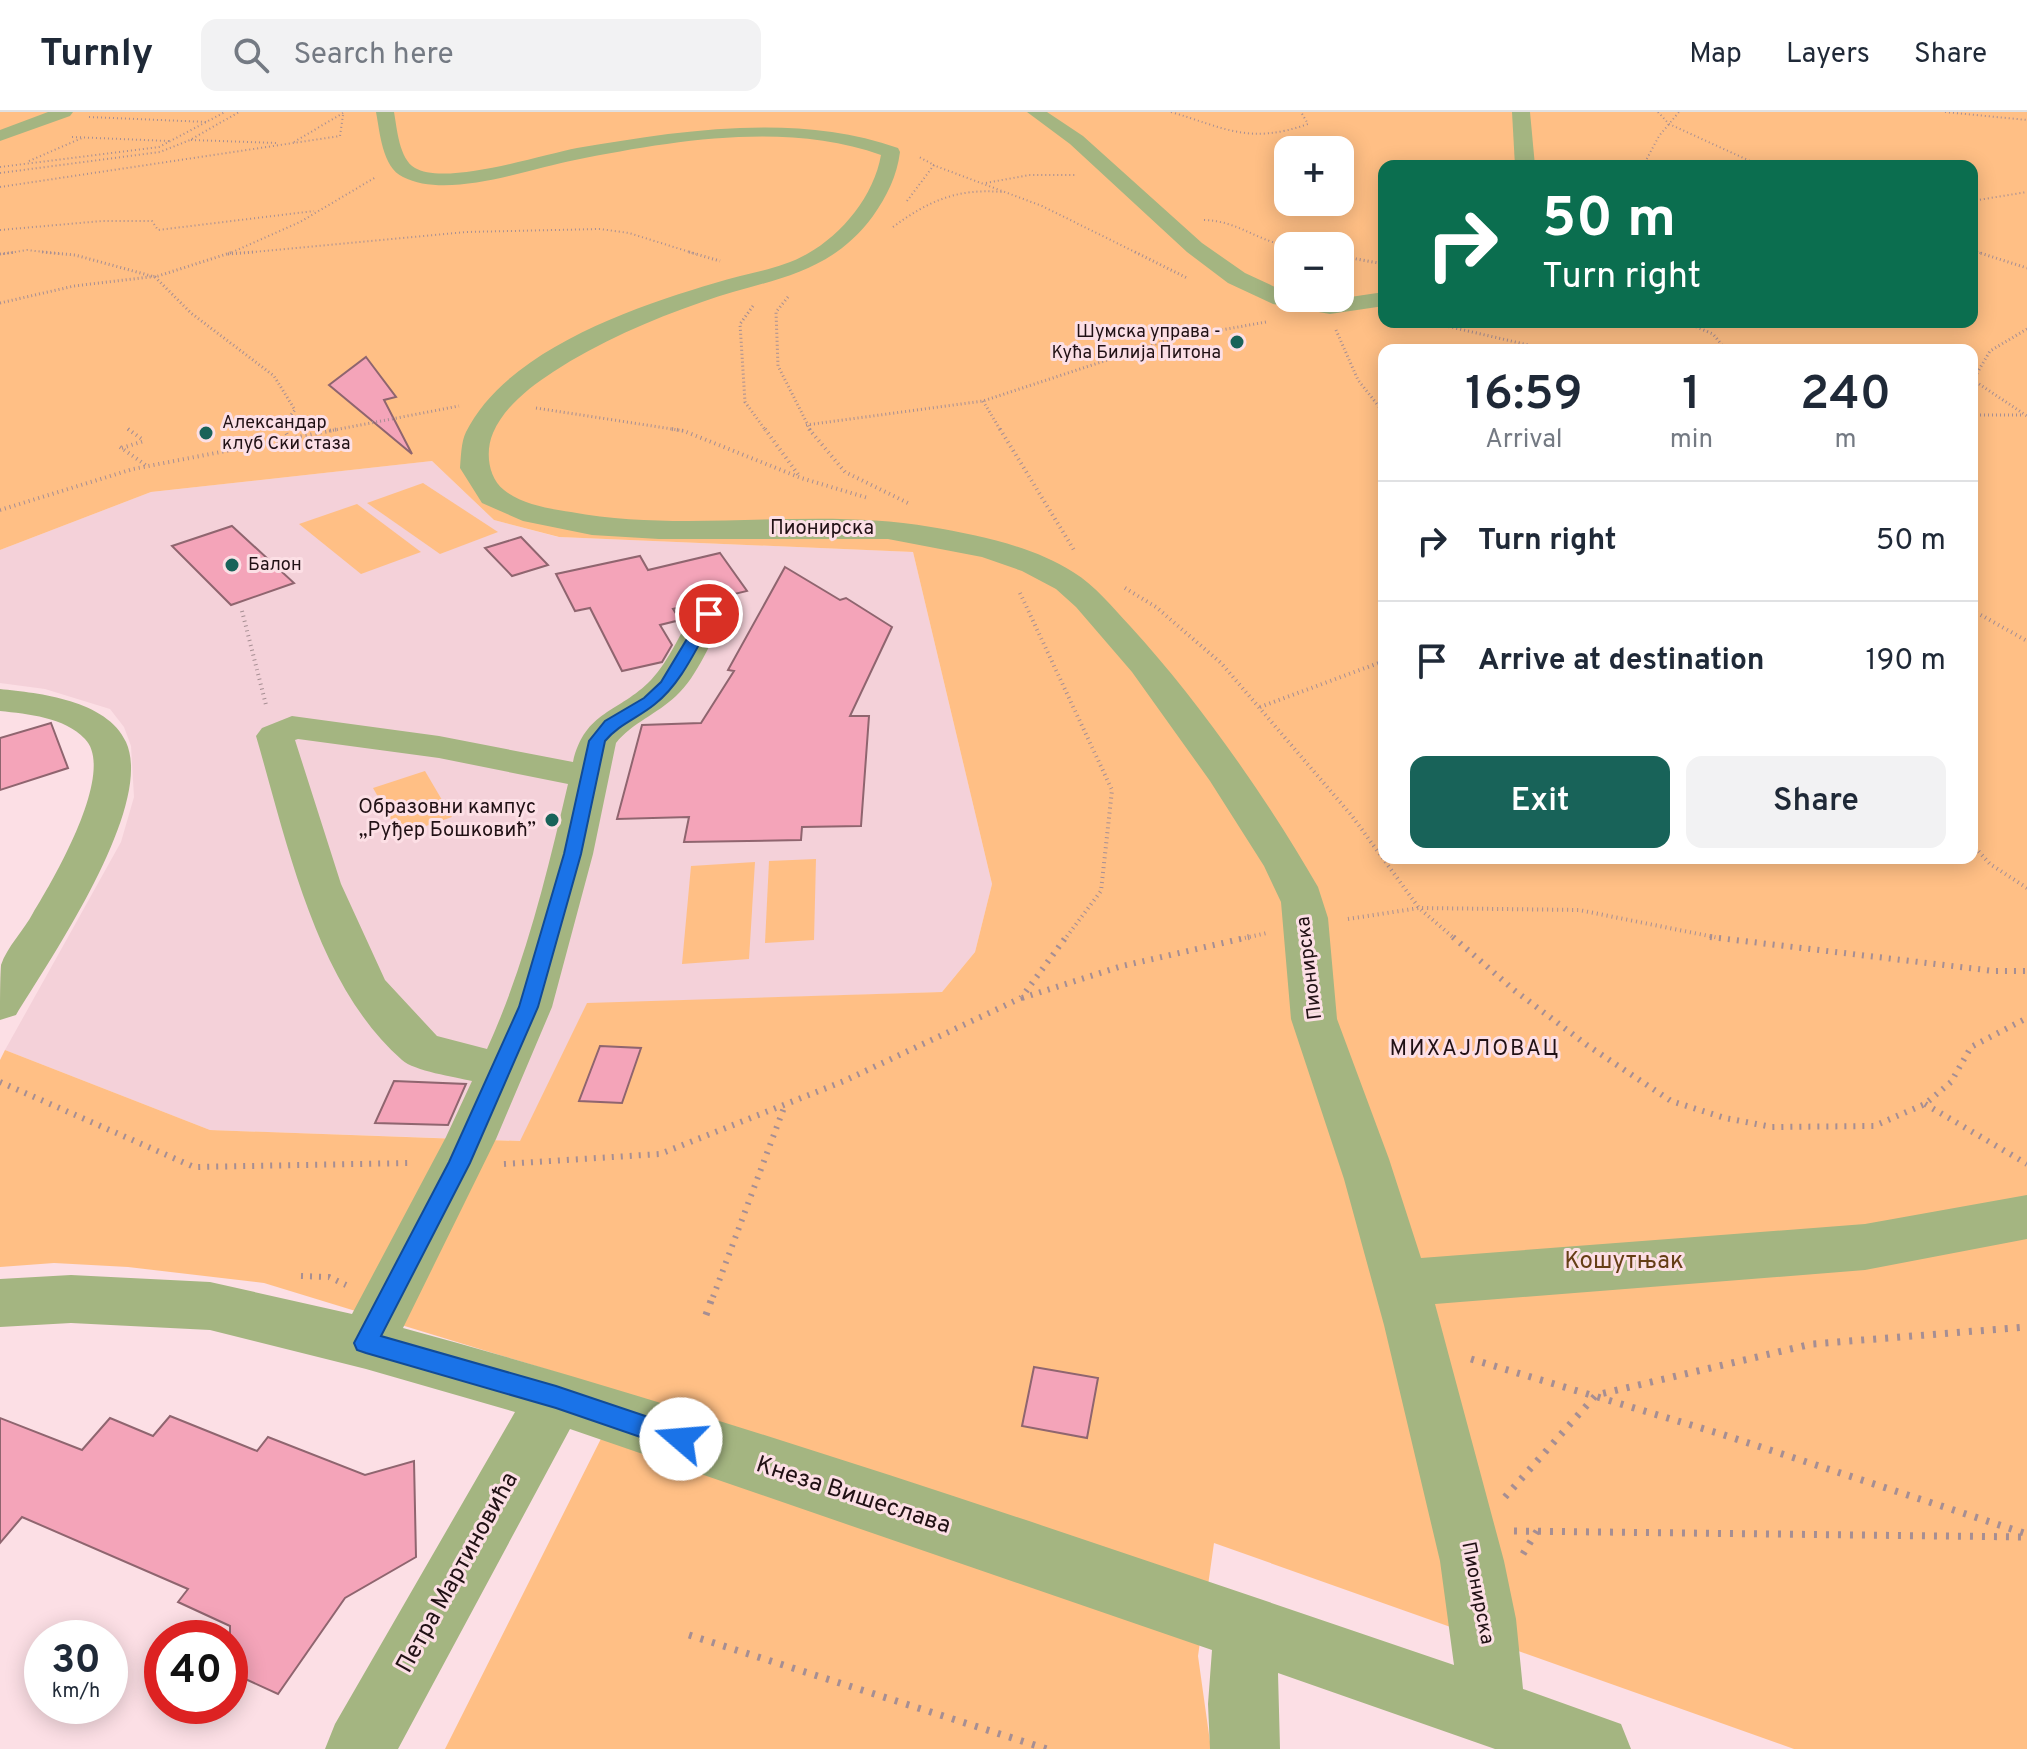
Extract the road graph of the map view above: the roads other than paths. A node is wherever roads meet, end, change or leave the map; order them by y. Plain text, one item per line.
1 (64, 112) edge
2 (385, 112) edge
3 (1036, 112) edge
4 (1521, 112) edge
5 (0, 136) edge
6 (1525, 160) edge
7 (1378, 300) edge
8 (709, 614) dead end
9 (0, 700) edge
10 (589, 777) junction
11 (0, 1003) edge
12 (502, 1071) junction
13 (2027, 1217) edge
14 (1402, 1283) junction
15 (0, 1303) edge
16 (366, 1343) junction
17 (556, 1397) junction
18 (1248, 1630) junction
19 (1489, 1711) junction
20 (360, 1749) edge
21 (1245, 1749) edge
22 (1596, 1749) edge

1 - 5 street
2 - 14 street, Пионирска
3 - 7 street
4 - 6 street
8 - 10 street
9 - 11 street
10 - 12 street
10 - 12 street
12 - 16 street
13 - 14 street
14 - 19 street, Пионирска
15 - 16 street, Кнеза Вишеслава
16 - 17 street, Кнеза Вишеслава
17 - 18 street, Кнеза Вишеслава
17 - 20 street, Петра Мартиновића
18 - 19 street, Кнеза Вишеслава
18 - 21 street
19 - 22 street, Кнеза Вишеслава

